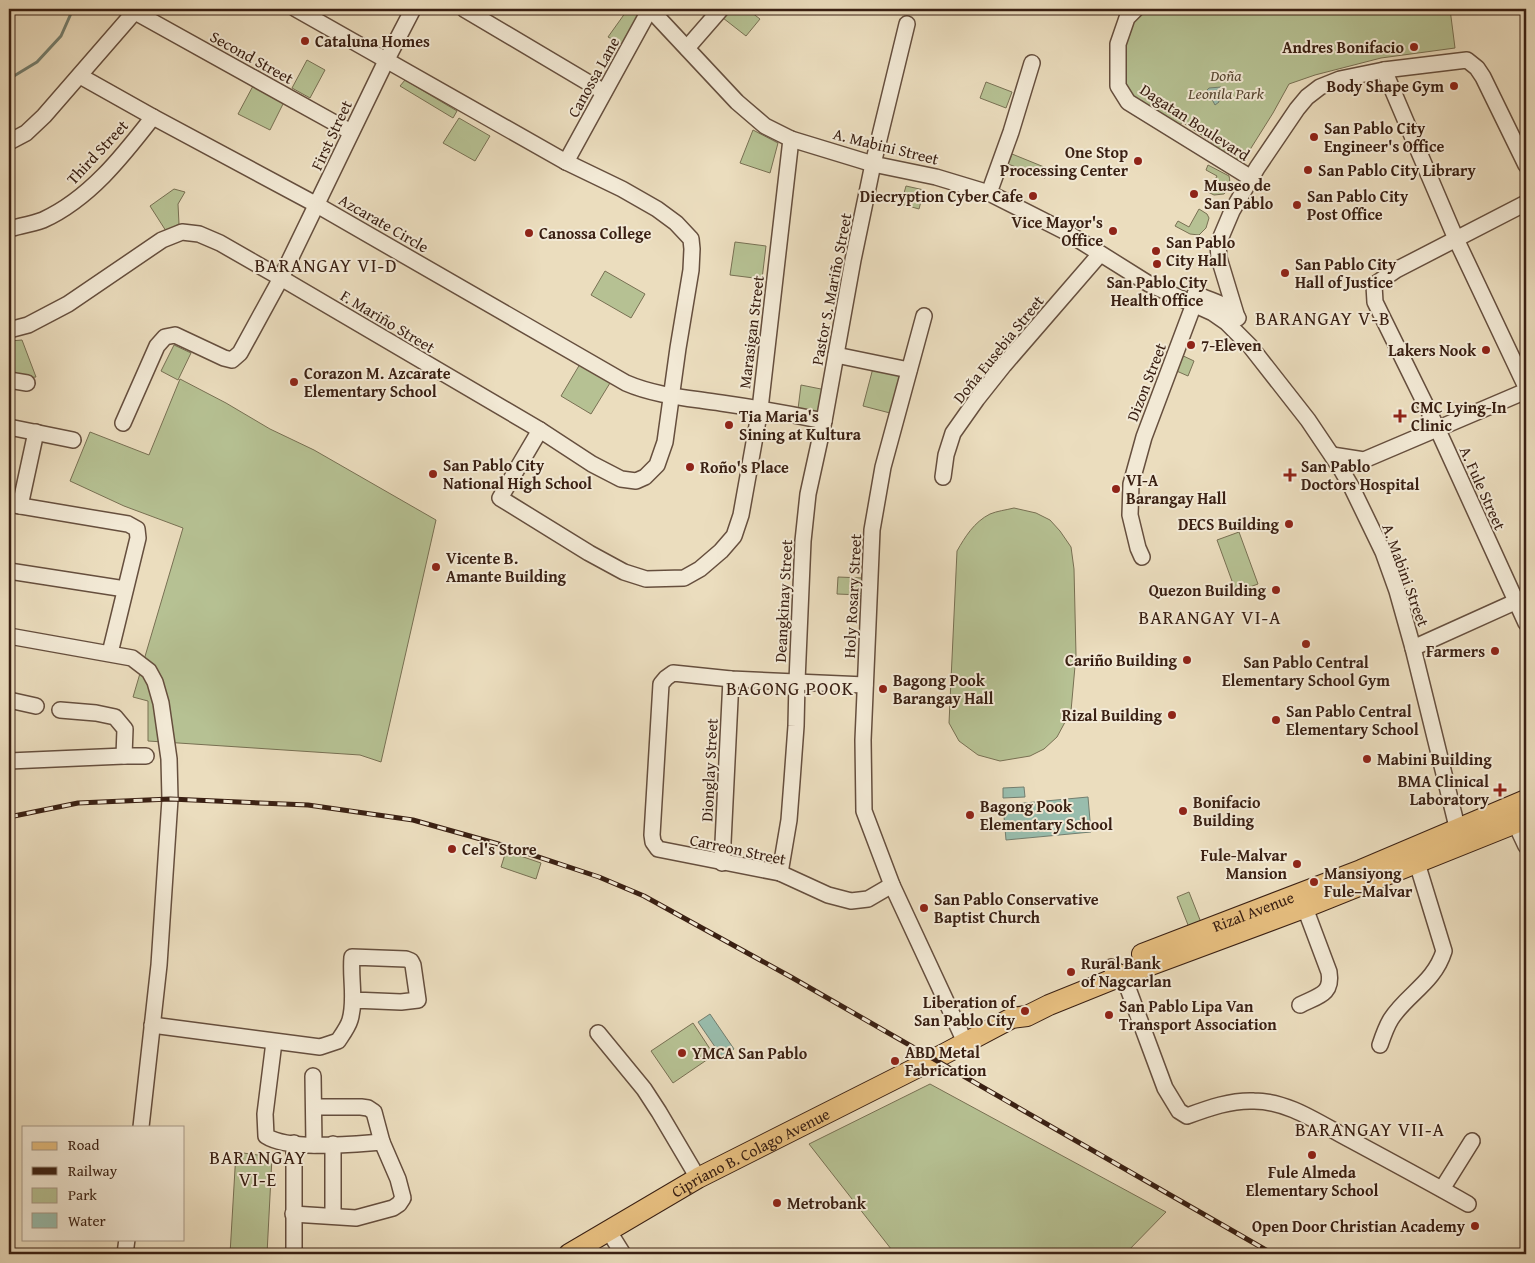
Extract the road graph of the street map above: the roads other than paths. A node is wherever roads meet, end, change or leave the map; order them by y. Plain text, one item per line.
1 (296, 9) edge
2 (413, 9) edge
3 (464, 9) edge
4 (650, 9) edge
5 (721, 9) edge
6 (1136, 9) edge
7 (136, 10) edge
8 (906, 24) dead end
9 (687, 48) junction
10 (386, 61) junction
11 (1032, 63) dead end
12 (1384, 70) junction
13 (80, 76) junction
14 (604, 92) junction
15 (152, 117) junction
16 (351, 132) junction
17 (791, 139) junction
18 (9, 142) edge
19 (566, 162) junction
20 (873, 164) junction
21 (1526, 165) edge
22 (1251, 178) junction
23 (988, 193) junction
24 (1526, 203) edge
25 (317, 205) junction
26 (9, 229) edge
27 (1456, 239) junction
28 (1100, 254) junction
29 (281, 278) junction
30 (1196, 300) junction
31 (924, 316) dead end
32 (1228, 317) junction
33 (9, 330) edge
34 (836, 355) junction
35 (909, 370) junction
36 (9, 380) edge
37 (27, 383) dead end
38 (1526, 387) edge
39 (1526, 392) edge
40 (671, 396) junction
41 (760, 409) junction
42 (824, 421) junction
43 (123, 423) dead end
44 (9, 427) edge
45 (1437, 428) junction
46 (540, 430) junction
47 (36, 432) junction
48 (73, 440) dead end
49 (1332, 455) junction
50 (1364, 460) junction
51 (943, 477) dead end
52 (1352, 488) junction
53 (14, 505) edge
54 (1142, 557) dead end
55 (9, 571) edge
56 (125, 589) junction
57 (1521, 599) edge
58 (1526, 623) edge
59 (9, 636) edge
60 (1413, 648) junction
61 (110, 653) junction
62 (731, 679) junction
63 (797, 682) junction
64 (865, 685) junction
65 (9, 700) edge
66 (36, 706) dead end
67 (60, 710) dead end
68 (124, 756) junction
69 (146, 756) dead end
70 (9, 760) edge
71 (1519, 813) edge
72 (1459, 837) junction
73 (1526, 846) edge
74 (722, 863) junction
75 (1417, 863) junction
76 (780, 874) junction
77 (1364, 877) junction
78 (892, 885) junction
79 (1302, 901) junction
80 (1117, 971) junction
81 (353, 1000) junction
82 (1300, 1005) dead end
83 (152, 1025) junction
84 (598, 1033) dead end
85 (274, 1042) junction
86 (965, 1042) junction
87 (1380, 1044) dead end
88 (935, 1059) joint
89 (313, 1076) dead end
90 (314, 1107) junction
91 (141, 1126) edge
92 (1472, 1141) dead end
93 (382, 1142) junction
94 (294, 1144) junction
95 (333, 1144) junction
96 (314, 1145) junction
97 (698, 1178) junction
98 (1442, 1189) junction
99 (1468, 1204) dead end
100 (293, 1214) junction
101 (333, 1216) junction
102 (608, 1230) junction
103 (127, 1240) edge
104 (126, 1254) edge
105 (294, 1254) edge
106 (569, 1254) edge
107 (623, 1254) edge

1 - 10 street
2 - 10 street, First Street
3 - 14 street
4 - 9 street, A. Mabini Street
4 - 14 street, Canossa Lane
5 - 9 street
6 - 22 street, Dagatan Boulevard
7 - 13 street
7 - 16 street, Second Street
8 - 20 street, Pastor S. Mariño Street
9 - 17 street, A. Mabini Street
10 - 16 street, First Street
10 - 19 street
11 - 23 street
12 - 21 street
12 - 22 street
12 - 27 street
13 - 15 street, Azcarate Circle
13 - 18 street
14 - 19 street, Canossa Lane
15 - 25 street, Azcarate Circle
15 - 26 street, Third Street
16 - 25 street, First Street
17 - 20 street, A. Mabini Street
17 - 41 street, Marasigan Street
19 - 40 street
20 - 23 street, A. Mabini Street
20 - 34 street, Pastor S. Mariño Street
22 - 32 street
23 - 28 street, A. Mabini Street
24 - 27 street
25 - 29 street, First Street
25 - 40 street, Azcarate Circle
27 - 38 street
27 - 45 street, A. Fule Street
28 - 30 street, A. Mabini Street
28 - 51 street, Doña Eusebia Street
29 - 33 street, F. Mariño Street
29 - 43 street, First Street
29 - 46 street, F. Mariño Street
30 - 32 street, A. Mabini Street
30 - 54 street, Dizon Street
31 - 35 street, Holy Rosary Street
32 - 49 street, A. Mabini Street
34 - 35 street
34 - 42 street, Pastor S. Mariño Street
35 - 64 street, Holy Rosary Street
36 - 37 street
39 - 45 street
40 - 41 street, Azcarate Circle
40 - 46 street, F. Mariño Street
41 - 42 street, Azcarate Circle
41 - 46 street, Marasigan Street
42 - 63 street, Deangkinay Street
44 - 47 street
45 - 50 street
45 - 57 street, A. Fule Street
47 - 48 street
47 - 53 street
49 - 50 street
49 - 52 street, A. Mabini Street
50 - 52 street
52 - 60 street, A. Mabini Street
53 - 56 street
55 - 56 street
56 - 61 street
57 - 58 street, A. Fule Street
57 - 60 street
59 - 61 street
60 - 72 street, A. Mabini Street
61 - 83 street
62 - 63 street
62 - 74 street, Dionglay Street
62 - 74 street, Carreon Street
63 - 64 street
63 - 76 street, Deangkinay Street
64 - 78 street, Holy Rosary Street
65 - 66 street
67 - 68 street
68 - 69 street
68 - 70 street
71 - 72 main road, Rizal Avenue
71 - 73 street
72 - 75 main road, Rizal Avenue
72 - 77 main road, Rizal Avenue
74 - 76 street, Carreon Street
75 - 77 main road, Rizal Avenue
75 - 87 street
76 - 78 street, Carreon Street
77 - 79 main road, Rizal Avenue
78 - 86 street, Holy Rosary Street
79 - 80 main road, Rizal Avenue
79 - 82 street
80 - 86 main road, Rizal Avenue
80 - 98 street
81 - 81 street
81 - 85 street
83 - 85 street
83 - 91 street
84 - 97 street
85 - 94 street
86 - 88 main road, Rizal Avenue
88 - 97 main road, Cipriano B. Colago Avenue
89 - 90 street
90 - 93 street
90 - 96 street
92 - 98 street
93 - 95 street
93 - 101 street
94 - 96 street
94 - 100 street
95 - 96 street
95 - 101 street
97 - 102 main road, Cipriano B. Colago Avenue
98 - 99 street
100 - 101 street
100 - 105 street
102 - 106 main road, Cipriano B. Colago Avenue
102 - 107 street
103 - 104 street

